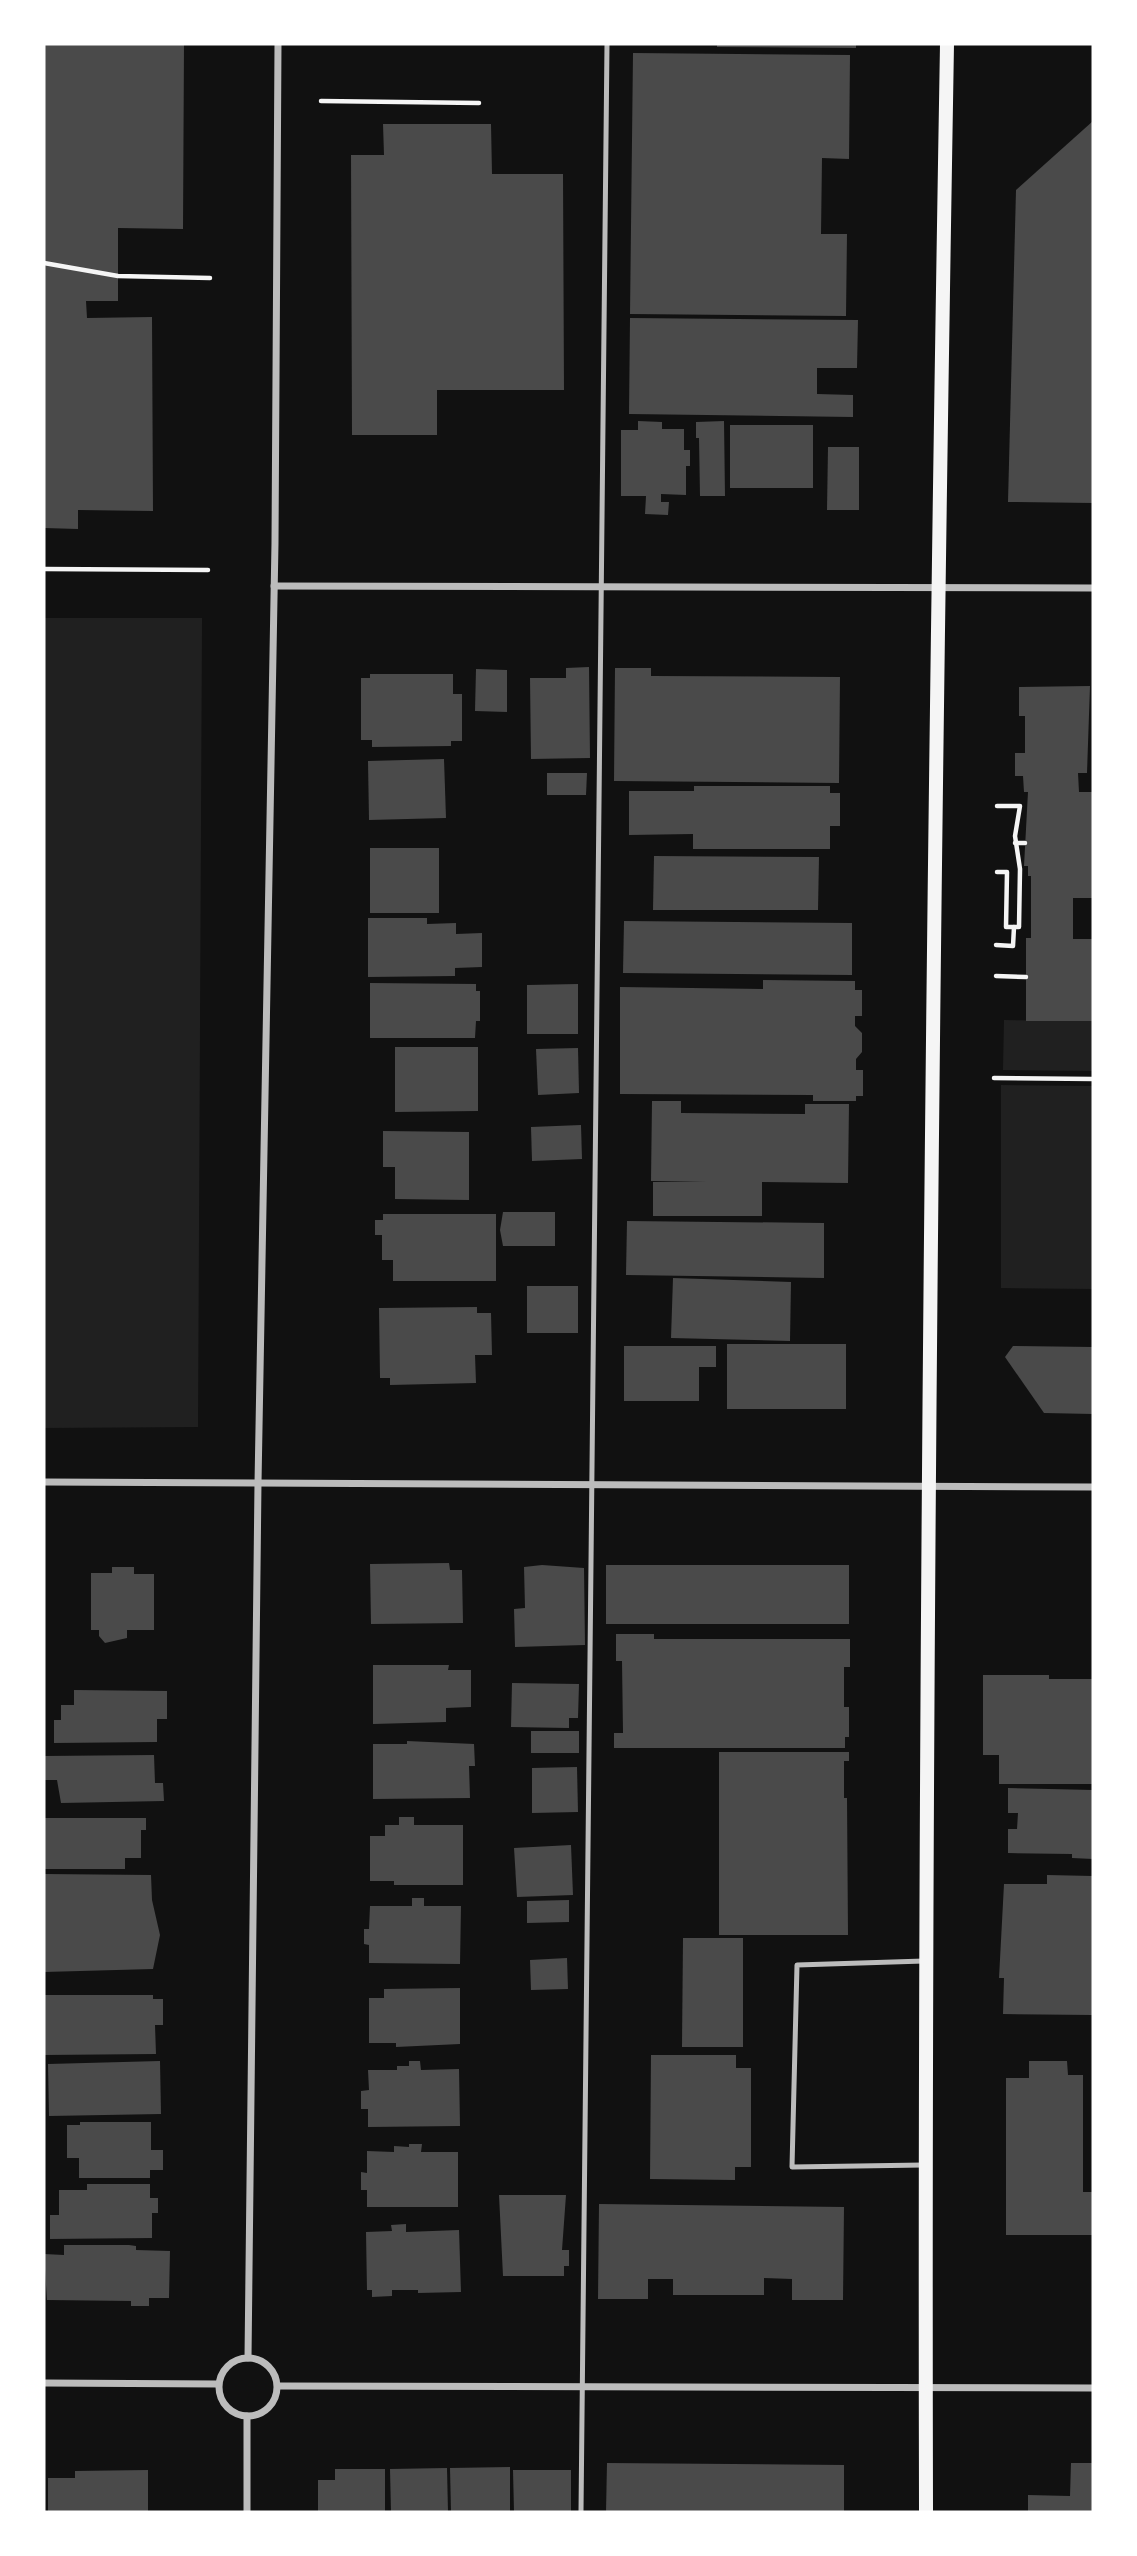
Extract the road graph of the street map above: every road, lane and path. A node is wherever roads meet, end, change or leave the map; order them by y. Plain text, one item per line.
1 (278, 44) edge
2 (607, 44) edge
3 (947, 44) edge
4 (321, 102) dead end
5 (480, 103) dead end
6 (44, 263) edge
7 (210, 278) dead end
8 (44, 569) edge
9 (208, 570) dead end
10 (274, 586) junction
11 (600, 587) junction
12 (937, 587) junction
13 (1093, 588) edge
14 (997, 806) dead end
15 (1015, 843) junction
16 (1025, 843) dead end
17 (997, 872) dead end
18 (1014, 927) junction
19 (996, 945) dead end
20 (996, 976) dead end
21 (1026, 977) dead end
22 (994, 1079) dead end
23 (1093, 1079) edge
24 (44, 1482) edge
25 (258, 1483) junction
26 (591, 1486) junction
27 (929, 1487) junction
28 (1093, 1487) edge
29 (927, 1961) junction
30 (926, 2165) junction
31 (248, 2358) junction
32 (44, 2383) edge
33 (218, 2384) junction
34 (278, 2386) junction
35 (581, 2389) junction
36 (1093, 2389) edge
37 (926, 2390) junction
38 (247, 2416) junction
39 (247, 2512) edge
40 (581, 2512) edge
41 (926, 2512) edge

1 - 10 street
2 - 11 lane
3 - 12 main road
4 - 5 path
6 - 7 path
8 - 9 path
10 - 11 street
10 - 25 street
11 - 12 street
11 - 26 lane
12 - 13 street
12 - 27 main road
14 - 15 path
15 - 16 path
15 - 18 path
17 - 18 path
18 - 19 path
20 - 21 path
22 - 23 path
24 - 25 street
25 - 26 street
25 - 31 street
26 - 27 street
26 - 35 lane
27 - 28 street
27 - 29 main road
29 - 30 main road
29 - 30 lane
30 - 37 main road
31 - 33 street
31 - 34 street
32 - 33 street
33 - 38 street
34 - 35 street
34 - 38 street
35 - 37 street
35 - 40 lane
36 - 37 street
37 - 41 main road
38 - 39 street

